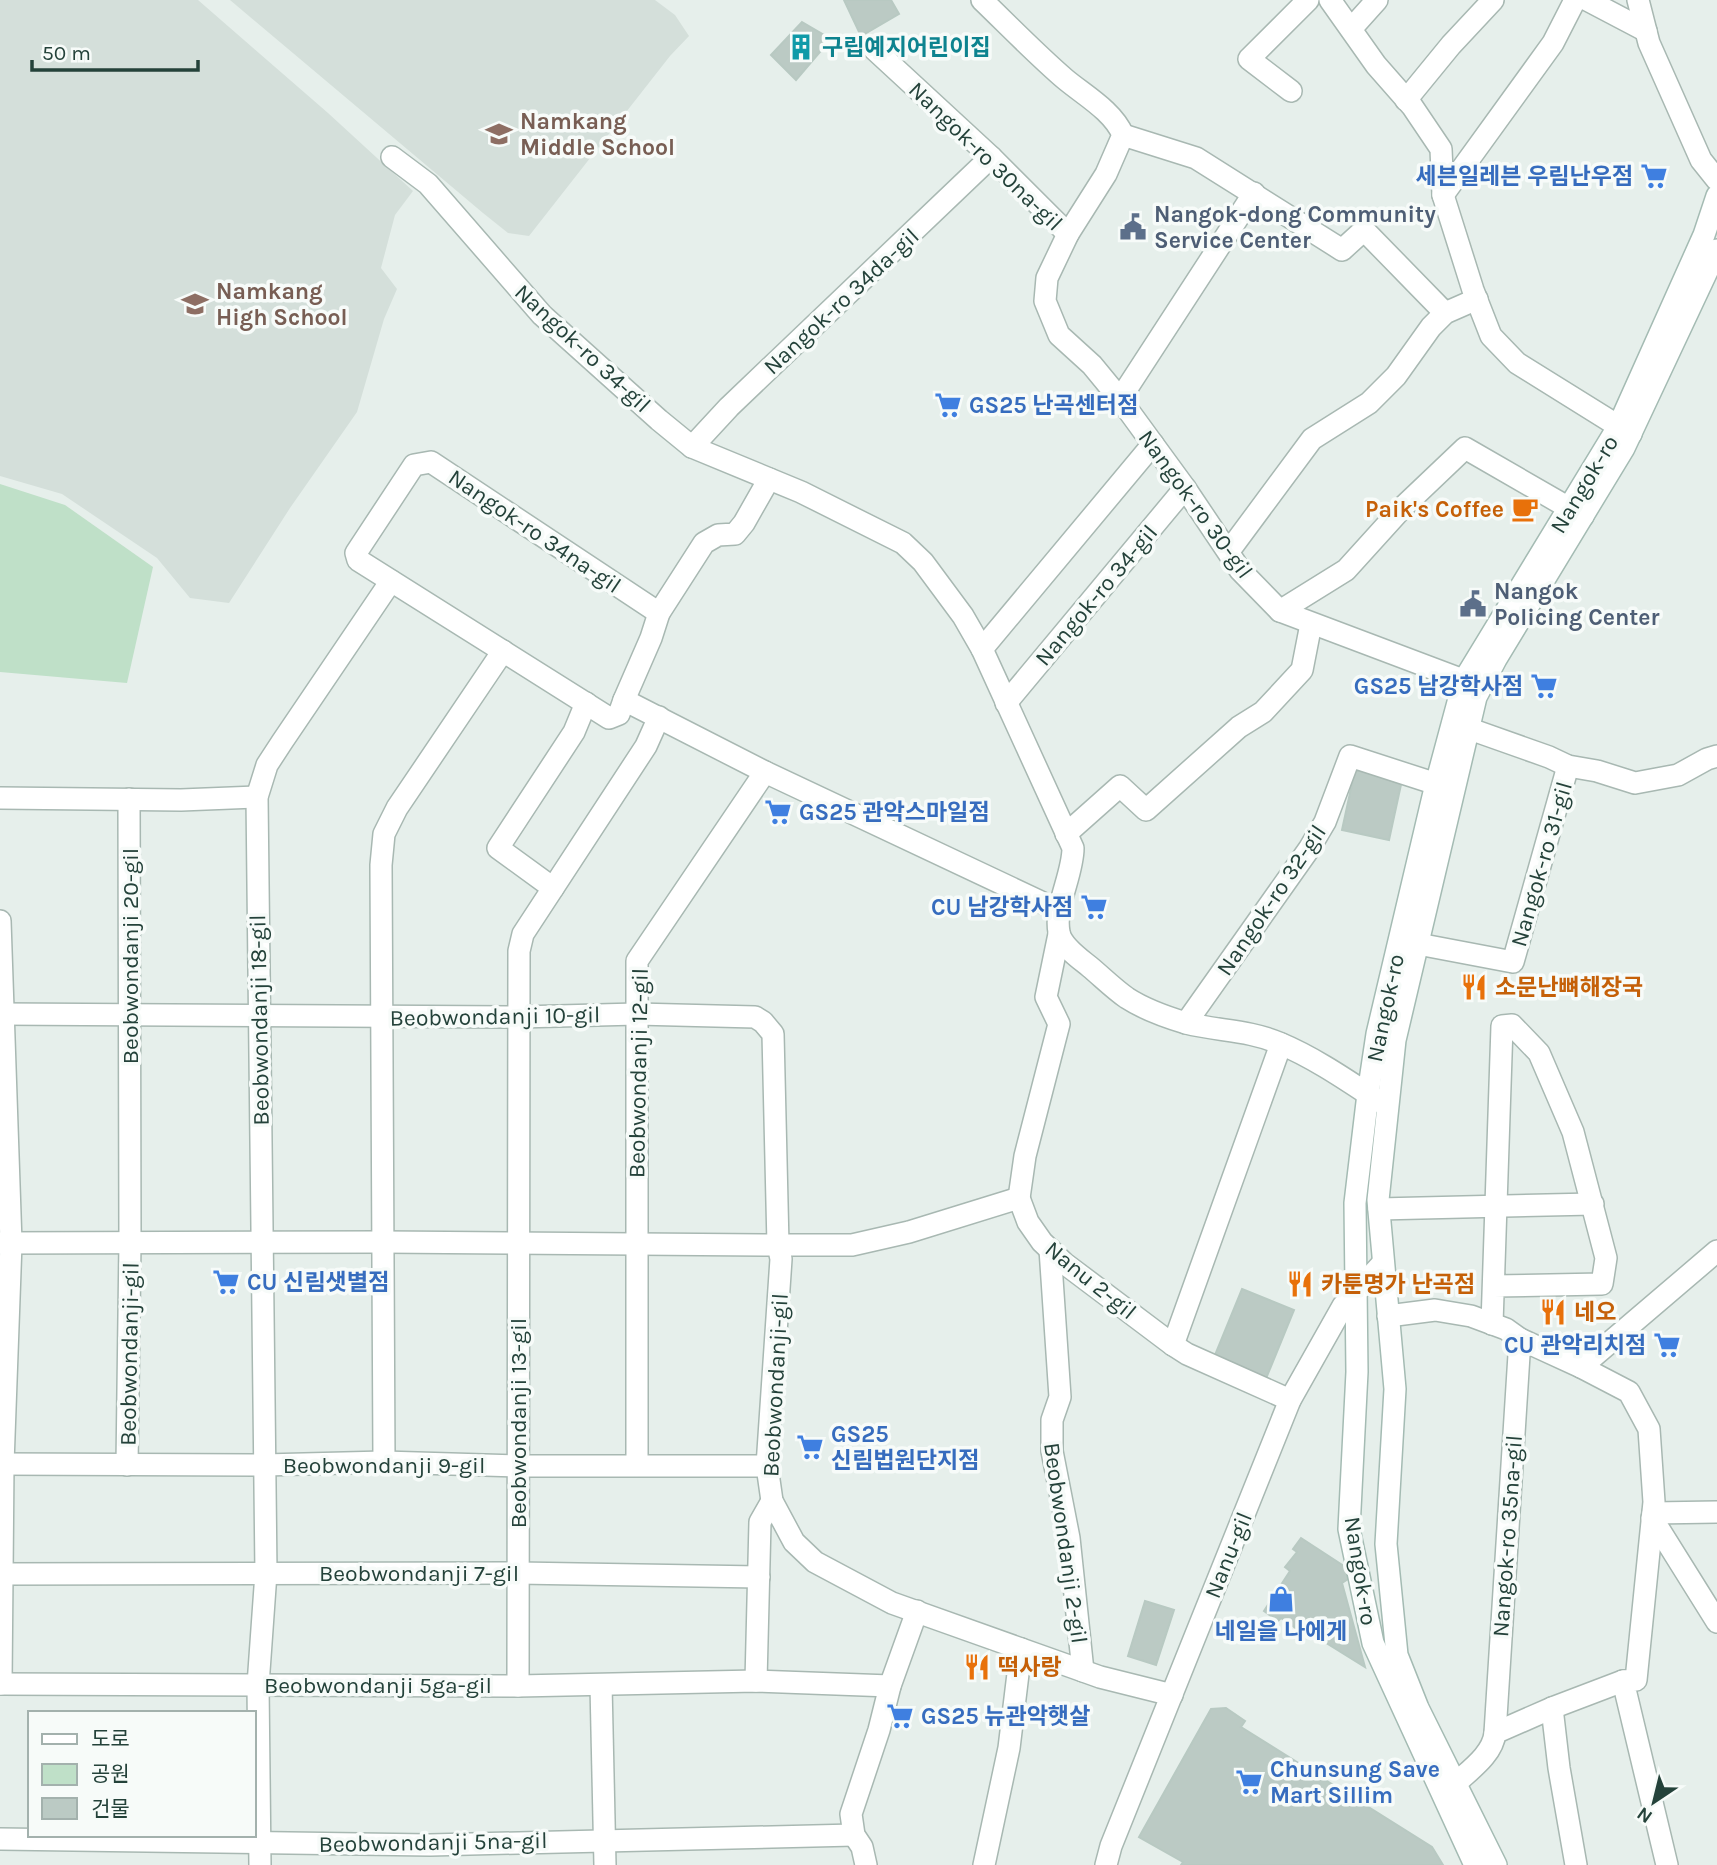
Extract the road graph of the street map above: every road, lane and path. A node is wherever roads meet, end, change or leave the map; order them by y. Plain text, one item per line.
1 (982, 0) edge
2 (1308, 0) edge
3 (1330, 0) edge
4 (1377, 0) edge
5 (1493, 0) edge
6 (1575, 0) edge
7 (1587, 0) edge
8 (1638, 0) edge
9 (1351, 29) junction
10 (1646, 31) junction
11 (874, 49) dead end
12 (1291, 91) dead end
13 (1406, 100) junction
14 (1122, 135) junction
15 (391, 157) dead end
16 (991, 157) junction
17 (1717, 180) edge
18 (1254, 193) junction
19 (1443, 195) junction
20 (1717, 196) edge
21 (1068, 234) junction
22 (1712, 242) edge
23 (1477, 299) junction
24 (1445, 313) junction
25 (1120, 399) junction
26 (1625, 430) junction
27 (1153, 444) junction
28 (692, 447) junction
29 (769, 479) junction
30 (1185, 488) junction
31 (1577, 512) junction
32 (1229, 551) junction
33 (391, 581) junction
34 (1280, 611) junction
35 (659, 613) junction
36 (1311, 624) junction
37 (982, 649) junction
38 (503, 651) junction
39 (1472, 683) junction
40 (624, 700) junction
41 (586, 703) junction
42 (1006, 703) junction
43 (659, 718) junction
44 (1461, 725) junction
45 (1717, 756) edge
46 (1568, 766) junction
47 (765, 772) junction
48 (1445, 787) junction
49 (257, 797) junction
50 (0, 799) edge
51 (129, 799) junction
52 (1066, 834) junction
53 (553, 888) junction
54 (1060, 911) junction
55 (0, 921) edge
56 (1059, 934) junction
57 (1418, 944) junction
58 (1513, 962) joint
59 (1, 1014) edge
60 (637, 1014) junction
61 (130, 1016) junction
62 (259, 1017) junction
63 (381, 1017) junction
64 (519, 1017) junction
65 (1186, 1023) junction
66 (1281, 1044) junction
67 (1368, 1094) junction
68 (1388, 1107) junction
69 (1019, 1198) junction
70 (1593, 1204) junction
71 (1497, 1206) junction
72 (1378, 1209) junction
73 (5, 1242) edge
74 (130, 1242) junction
75 (383, 1242) junction
76 (262, 1243) junction
77 (519, 1244) junction
78 (637, 1244) junction
79 (778, 1245) junction
80 (1050, 1250) junction
81 (1717, 1251) edge
82 (1383, 1263) junction
83 (1494, 1286) junction
84 (1356, 1291) junction
85 (1388, 1316) junction
86 (1492, 1324) junction
87 (1520, 1339) junction
88 (1172, 1345) junction
89 (1581, 1367) junction
90 (1290, 1400) junction
91 (384, 1462) junction
92 (1, 1464) edge
93 (127, 1465) junction
94 (264, 1465) junction
95 (637, 1465) junction
96 (519, 1466) junction
97 (767, 1466) junction
98 (772, 1501) junction
99 (1717, 1512) edge
100 (1653, 1516) junction
101 (266, 1573) junction
102 (518, 1573) junction
103 (1, 1574) edge
104 (759, 1577) junction
105 (916, 1611) junction
106 (1717, 1622) edge
107 (1021, 1648) junction
108 (1083, 1671) junction
109 (756, 1681) junction
110 (1623, 1681) junction
111 (1, 1684) edge
112 (258, 1685) junction
113 (601, 1685) junction
114 (518, 1686) junction
115 (890, 1686) junction
116 (1172, 1696) junction
117 (1552, 1708) junction
118 (1495, 1733) junction
119 (1456, 1783) junction
120 (854, 1835) junction
121 (0, 1839) edge
122 (605, 1839) junction
123 (260, 1843) junction
124 (260, 1865) edge
125 (606, 1865) edge
126 (866, 1865) edge
127 (984, 1865) edge
128 (1106, 1865) edge
129 (1475, 1865) edge
130 (1496, 1865) edge
131 (1576, 1865) edge
132 (1667, 1865) edge

1 - 14 street
2 - 12 street
3 - 9 street
4 - 9 street
5 - 13 street
6 - 19 street
7 - 10 street
8 - 10 street
9 - 13 street
10 - 17 street
11 - 16 street, Nangok-ro 30na-gil
13 - 19 street
14 - 18 street
14 - 21 street, Nangok-ro 30-gil
15 - 28 street, Nangok-ro 34-gil
16 - 21 street, Nangok-ro 30na-gil
16 - 28 street, Nangok-ro 34da-gil
18 - 24 street
18 - 25 street
19 - 23 street
20 - 22 street, Nangok-ro
21 - 25 street, Nangok-ro 30-gil
22 - 26 street, Nangok-ro
23 - 24 street
23 - 26 street
24 - 32 street
25 - 27 street, Nangok-ro 30-gil
26 - 31 street, Nangok-ro
27 - 30 street, Nangok-ro 30-gil
27 - 37 street
28 - 29 street, Nangok-ro 34-gil
29 - 35 street
29 - 37 street, Nangok-ro 34-gil
30 - 32 street, Nangok-ro 30-gil
30 - 42 street, Nangok-ro 34-gil
31 - 34 street
31 - 39 street, Nangok-ro
32 - 34 street, Nangok-ro 30-gil
33 - 35 street, Nangok-ro 34na-gil
33 - 38 street, Nangok-ro 34na-gil
33 - 49 street, Beobwondanji 18-gil
34 - 36 street, Nangok-ro 30-gil
35 - 40 street
36 - 39 street, Nangok-ro 30-gil
36 - 52 street
37 - 42 street, Nangok-ro 34-gil
38 - 41 street, Nangok-ro 34na-gil
38 - 63 street
39 - 44 street, Nangok-ro
40 - 41 street, Nangok-ro 34na-gil
40 - 43 street
41 - 53 street
42 - 52 street, Nangok-ro 34-gil
43 - 47 street
43 - 53 street, Beobwondanji 13-gil
44 - 46 street, Nangok-ro 31-gil
44 - 48 street, Nangok-ro
45 - 46 street, Nangok-ro 31-gil
46 - 58 street, Nangok-ro 31-gil
47 - 54 street
47 - 60 street, Beobwondanji 12-gil
48 - 57 street, Nangok-ro
48 - 65 street, Nangok-ro 32-gil
48 - 67 street, Nangok-ro
49 - 51 street
49 - 62 street, Beobwondanji 18-gil
50 - 51 street
51 - 61 street, Beobwondanji 20-gil
52 - 54 street, Nangok-ro 34-gil
53 - 64 street, Beobwondanji 13-gil
54 - 56 street, Nangok-ro 34-gil
55 - 59 street
56 - 65 street
56 - 69 street, Nangok-ro 34-gil
57 - 58 street, Nangok-ro
57 - 68 street, Nangok-ro
59 - 61 street, Beobwondanji 10-gil
59 - 73 street
60 - 64 street, Beobwondanji 10-gil
60 - 78 street, Beobwondanji 12-gil
60 - 79 street, Beobwondanji 10-gil
61 - 62 street, Beobwondanji 10-gil
61 - 74 street, Beobwondanji 20-gil
62 - 63 street, Beobwondanji 10-gil
62 - 76 street, Beobwondanji 18-gil
63 - 64 street, Beobwondanji 10-gil
63 - 75 street
64 - 77 street, Beobwondanji 13-gil
65 - 66 street
66 - 67 street
66 - 88 street
67 - 68 street
67 - 84 street, Nangok-ro
68 - 72 street, Nangok-ro
69 - 79 street
69 - 80 street, Nanu 2-gil
70 - 71 street
70 - 71 street
70 - 83 street
71 - 72 street
71 - 83 street
72 - 82 street, Nangok-ro
73 - 74 street, Beobwondanji-gil
73 - 92 street
74 - 76 street, Beobwondanji-gil
74 - 93 street, Beobwondanji-gil
75 - 76 street, Beobwondanji-gil
75 - 77 street, Beobwondanji-gil
75 - 91 street
76 - 94 street, Beobwondanji 18-gil
77 - 78 street, Beobwondanji-gil
77 - 96 street, Beobwondanji 13-gil
78 - 79 street, Beobwondanji-gil
78 - 95 street
79 - 97 street, Beobwondanji-gil
80 - 88 street, Nanu 2-gil
80 - 108 street, Beobwondanji 2-gil
81 - 89 street
82 - 84 street, Nanu-gil
82 - 85 street, Nangok-ro
83 - 86 street
84 - 90 street, Nanu-gil
84 - 129 street, Nangok-ro
85 - 86 street
85 - 119 street, Nangok-ro
86 - 87 street
87 - 89 street
87 - 118 street, Nangok-ro 35na-gil
88 - 90 street, Nanu 2-gil
89 - 100 street
90 - 116 street, Nanu-gil
91 - 94 street, Beobwondanji 9-gil
91 - 96 street, Beobwondanji 9-gil
92 - 93 street, Beobwondanji 9-gil
92 - 103 street
93 - 94 street, Beobwondanji 9-gil
94 - 101 street, Beobwondanji 18-gil
95 - 96 street, Beobwondanji 9-gil
95 - 97 street, Beobwondanji 9-gil
96 - 102 street, Beobwondanji 13-gil
97 - 98 street, Beobwondanji-gil
98 - 104 street
98 - 105 street, Beobwondanji-gil
99 - 100 street
100 - 106 street
100 - 110 street
101 - 102 street, Beobwondanji 7-gil
101 - 103 street, Beobwondanji 7-gil
101 - 112 street, Beobwondanji 18-gil
102 - 104 street, Beobwondanji 7-gil
102 - 114 street, Beobwondanji 13-gil
103 - 111 street
104 - 109 street
105 - 107 street, Beobwondanji-gil
105 - 115 street
107 - 108 street, Beobwondanji-gil
107 - 127 street
108 - 116 street, Beobwondanji-gil
109 - 113 street, Beobwondanji 5ga-gil
109 - 115 street, Beobwondanji 5ga-gil
110 - 117 street
110 - 132 street
111 - 112 street, Beobwondanji 5ga-gil
112 - 114 street, Beobwondanji 5ga-gil
112 - 123 street
113 - 114 street, Beobwondanji 5ga-gil
113 - 122 street
115 - 120 street
116 - 128 street, Nanu-gil
117 - 118 street
117 - 131 street
118 - 119 street
119 - 130 street, Nangok-ro
120 - 122 street, Beobwondanji 5na-gil
120 - 126 street
121 - 123 street, Beobwondanji 5na-gil
122 - 123 street, Beobwondanji 5na-gil
122 - 125 street
123 - 124 street

